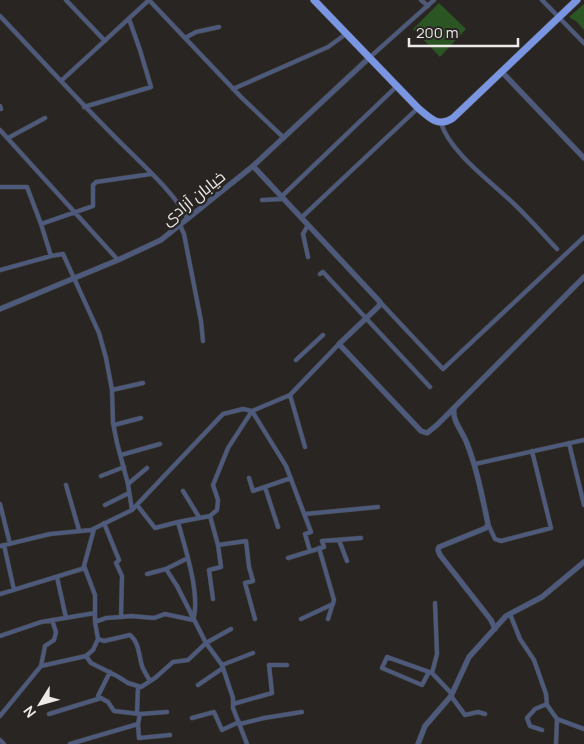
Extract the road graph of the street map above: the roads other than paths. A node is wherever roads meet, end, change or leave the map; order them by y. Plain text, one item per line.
1 (66, 0) edge
2 (149, 0) edge
3 (314, 0) edge
4 (422, 0) edge
5 (434, 0) edge
6 (542, 0) edge
7 (577, 0) edge
8 (428, 6) junction
9 (0, 16) edge
10 (559, 18) junction
11 (129, 19) junction
12 (219, 27) dead end
13 (346, 34) junction
14 (185, 38) junction
15 (105, 41) junction
16 (584, 43) edge
17 (369, 58) junction
18 (502, 72) junction
19 (61, 81) junction
20 (397, 86) junction
21 (233, 89) junction
22 (84, 106) junction
23 (418, 108) junction
24 (45, 118) dead end
25 (441, 123) junction
26 (0, 130) edge
27 (8, 138) junction
28 (284, 138) junction
29 (584, 158) edge
30 (252, 166) junction
31 (151, 174) junction
32 (0, 187) edge
33 (282, 198) junction
34 (262, 200) dead end
35 (75, 212) junction
36 (301, 218) junction
37 (188, 219) junction
38 (41, 224) junction
39 (308, 225) junction
40 (180, 226) junction
41 (584, 237) edge
42 (557, 249) dead end
43 (51, 256) junction
44 (308, 257) dead end
45 (118, 260) junction
46 (0, 270) edge
47 (320, 274) dead end
48 (584, 277) edge
49 (75, 278) junction
50 (380, 302) junction
51 (0, 308) edge
52 (366, 318) junction
53 (322, 335) dead end
54 (203, 341) dead end
55 (340, 344) junction
56 (296, 360) dead end
57 (143, 383) dead end
58 (430, 387) dead end
59 (112, 390) junction
60 (290, 395) junction
61 (454, 408) junction
62 (252, 411) junction
63 (446, 416) junction
64 (453, 416) junction
65 (141, 418) dead end
66 (114, 425) junction
67 (584, 440) edge
68 (569, 442) junction
69 (160, 444) dead end
70 (304, 447) dead end
71 (532, 450) junction
72 (120, 455) junction
73 (475, 464) junction
74 (124, 467) junction
75 (147, 468) dead end
76 (101, 476) dead end
77 (249, 478) dead end
78 (290, 478) junction
79 (66, 484) dead end
80 (128, 484) junction
81 (265, 487) junction
82 (183, 491) dead end
83 (129, 494) junction
84 (0, 504) edge
85 (105, 505) dead end
86 (137, 505) junction
87 (584, 505) edge
88 (378, 507) dead end
89 (132, 510) junction
90 (304, 514) junction
91 (210, 516) junction
92 (199, 517) junction
93 (178, 522) junction
94 (104, 523) junction
95 (488, 524) junction
96 (278, 526) dead end
97 (94, 529) junction
98 (79, 530) junction
99 (361, 538) dead end
100 (339, 540) junction
101 (10, 544) junction
102 (2, 545) edge
103 (218, 545) junction
104 (319, 548) junction
105 (310, 551) junction
106 (188, 558) junction
107 (288, 558) dead end
108 (346, 561) dead end
109 (584, 562) edge
110 (85, 568) junction
111 (166, 569) junction
112 (147, 574) dead end
113 (57, 577) junction
114 (14, 590) junction
115 (0, 594) edge
116 (213, 599) dead end
117 (435, 603) dead end
118 (333, 604) junction
119 (95, 613) junction
120 (510, 614) junction
121 (120, 617) junction
122 (66, 618) junction
123 (255, 619) dead end
124 (328, 619) dead end
125 (52, 620) junction
126 (193, 620) junction
127 (301, 620) dead end
128 (491, 620) junction
129 (503, 620) junction
130 (95, 622) junction
131 (496, 629) junction
132 (231, 630) dead end
133 (0, 636) edge
134 (98, 639) junction
135 (206, 643) junction
136 (253, 653) dead end
137 (86, 656) junction
138 (287, 665) dead end
139 (41, 666) junction
140 (223, 667) junction
141 (110, 672) junction
142 (430, 672) junction
143 (150, 681) junction
144 (198, 685) dead end
145 (138, 686) junction
146 (452, 695) junction
147 (99, 698) junction
148 (233, 704) junction
149 (547, 704) junction
150 (167, 712) dead end
151 (302, 712) dead end
152 (49, 714) dead end
153 (139, 714) junction
154 (485, 714) dead end
155 (0, 716) edge
156 (192, 718) dead end
157 (557, 718) junction
158 (239, 723) junction
159 (138, 724) junction
160 (584, 729) edge
161 (542, 730) dead end
162 (170, 735) dead end
163 (139, 738) junction
164 (0, 740) edge
165 (4, 744) edge
166 (70, 744) edge
167 (135, 744) edge
168 (247, 744) edge
169 (418, 744) edge
170 (556, 744) edge

1 - 15 street
2 - 11 street
2 - 14 street
3 - 13 highway
4 - 8 street
5 - 8 street
6 - 10 street
7 - 10 highway
8 - 17 street
9 - 19 street
10 - 16 street
10 - 18 highway
11 - 15 street
11 - 22 street
12 - 14 street
13 - 17 highway
13 - 21 street
14 - 21 street
15 - 19 street
17 - 20 highway
17 - 28 street, خیابان آزادی
18 - 25 highway
18 - 29 street
19 - 22 street
20 - 23 highway
20 - 33 street
21 - 28 street
22 - 31 street
23 - 25 highway
23 - 36 street
24 - 27 street
25 - 42 street
26 - 27 street
27 - 35 street
28 - 30 street, خیابان آزادی
30 - 33 street
30 - 37 street, خیابان آزادی
31 - 35 street
31 - 37 street
32 - 38 street
33 - 34 street
33 - 36 street
35 - 38 street
35 - 45 street
36 - 39 street
37 - 40 street, خیابان آزادی
38 - 43 street
39 - 44 street
39 - 50 street
40 - 45 street, خیابان آزادی
40 - 54 street
41 - 50 street
43 - 46 street
43 - 49 street
45 - 49 street, خیابان آزادی
47 - 52 street
48 - 61 street
49 - 51 street, خیابان آزادی
49 - 59 street
50 - 52 street
52 - 55 street
52 - 58 street
53 - 56 street
55 - 60 street
55 - 63 street
57 - 59 street
59 - 66 street
60 - 62 street
60 - 70 street
61 - 63 street
61 - 64 street
62 - 78 street
62 - 86 street
62 - 91 street
63 - 64 street
64 - 73 street
65 - 66 street
66 - 72 street
67 - 68 street
68 - 71 street
68 - 87 street
69 - 72 street
71 - 73 street
71 - 95 street
72 - 74 street
73 - 95 street
74 - 76 street
74 - 80 street
75 - 80 street
77 - 81 street
78 - 81 street
78 - 90 street
79 - 98 street
80 - 83 street
81 - 96 street
82 - 92 street
83 - 85 street
83 - 89 street
84 - 101 street
86 - 89 street
86 - 93 street
88 - 90 street
89 - 94 street
90 - 105 street
91 - 92 street
91 - 103 street
92 - 93 street
93 - 106 street
94 - 97 street
94 - 121 street
95 - 128 street
97 - 98 street
97 - 110 street
98 - 101 street
99 - 100 street
100 - 104 street
100 - 108 street
101 - 102 street
102 - 114 street
103 - 116 street
103 - 123 street
104 - 105 street
104 - 118 street
105 - 107 street
106 - 111 street
106 - 126 street
109 - 120 street
110 - 113 street
110 - 119 street
111 - 112 street
111 - 126 street
113 - 114 street
113 - 122 street
114 - 115 street
117 - 142 street
118 - 124 street
118 - 127 street
119 - 122 street
119 - 130 street
120 - 129 street
120 - 149 street
121 - 126 street
121 - 130 street
122 - 125 street
125 - 133 street
125 - 139 street
126 - 135 street
128 - 129 street
128 - 131 street
129 - 131 street
130 - 134 street
131 - 146 street
132 - 135 street
134 - 137 street
134 - 143 street
135 - 140 street
135 - 143 street
136 - 140 street
137 - 139 street
137 - 141 street
138 - 148 street
139 - 155 street
140 - 144 street
140 - 148 street
141 - 145 street
141 - 147 street
142 - 142 street
142 - 146 street
143 - 145 street
145 - 153 street
146 - 154 street
146 - 169 street
147 - 152 street
147 - 153 street
148 - 158 street
149 - 157 street
149 - 161 street
150 - 153 street
151 - 158 street
153 - 159 street
156 - 158 street
157 - 160 street
157 - 170 street
158 - 168 street
159 - 163 street
159 - 166 street
162 - 163 street
163 - 167 street
164 - 165 street

